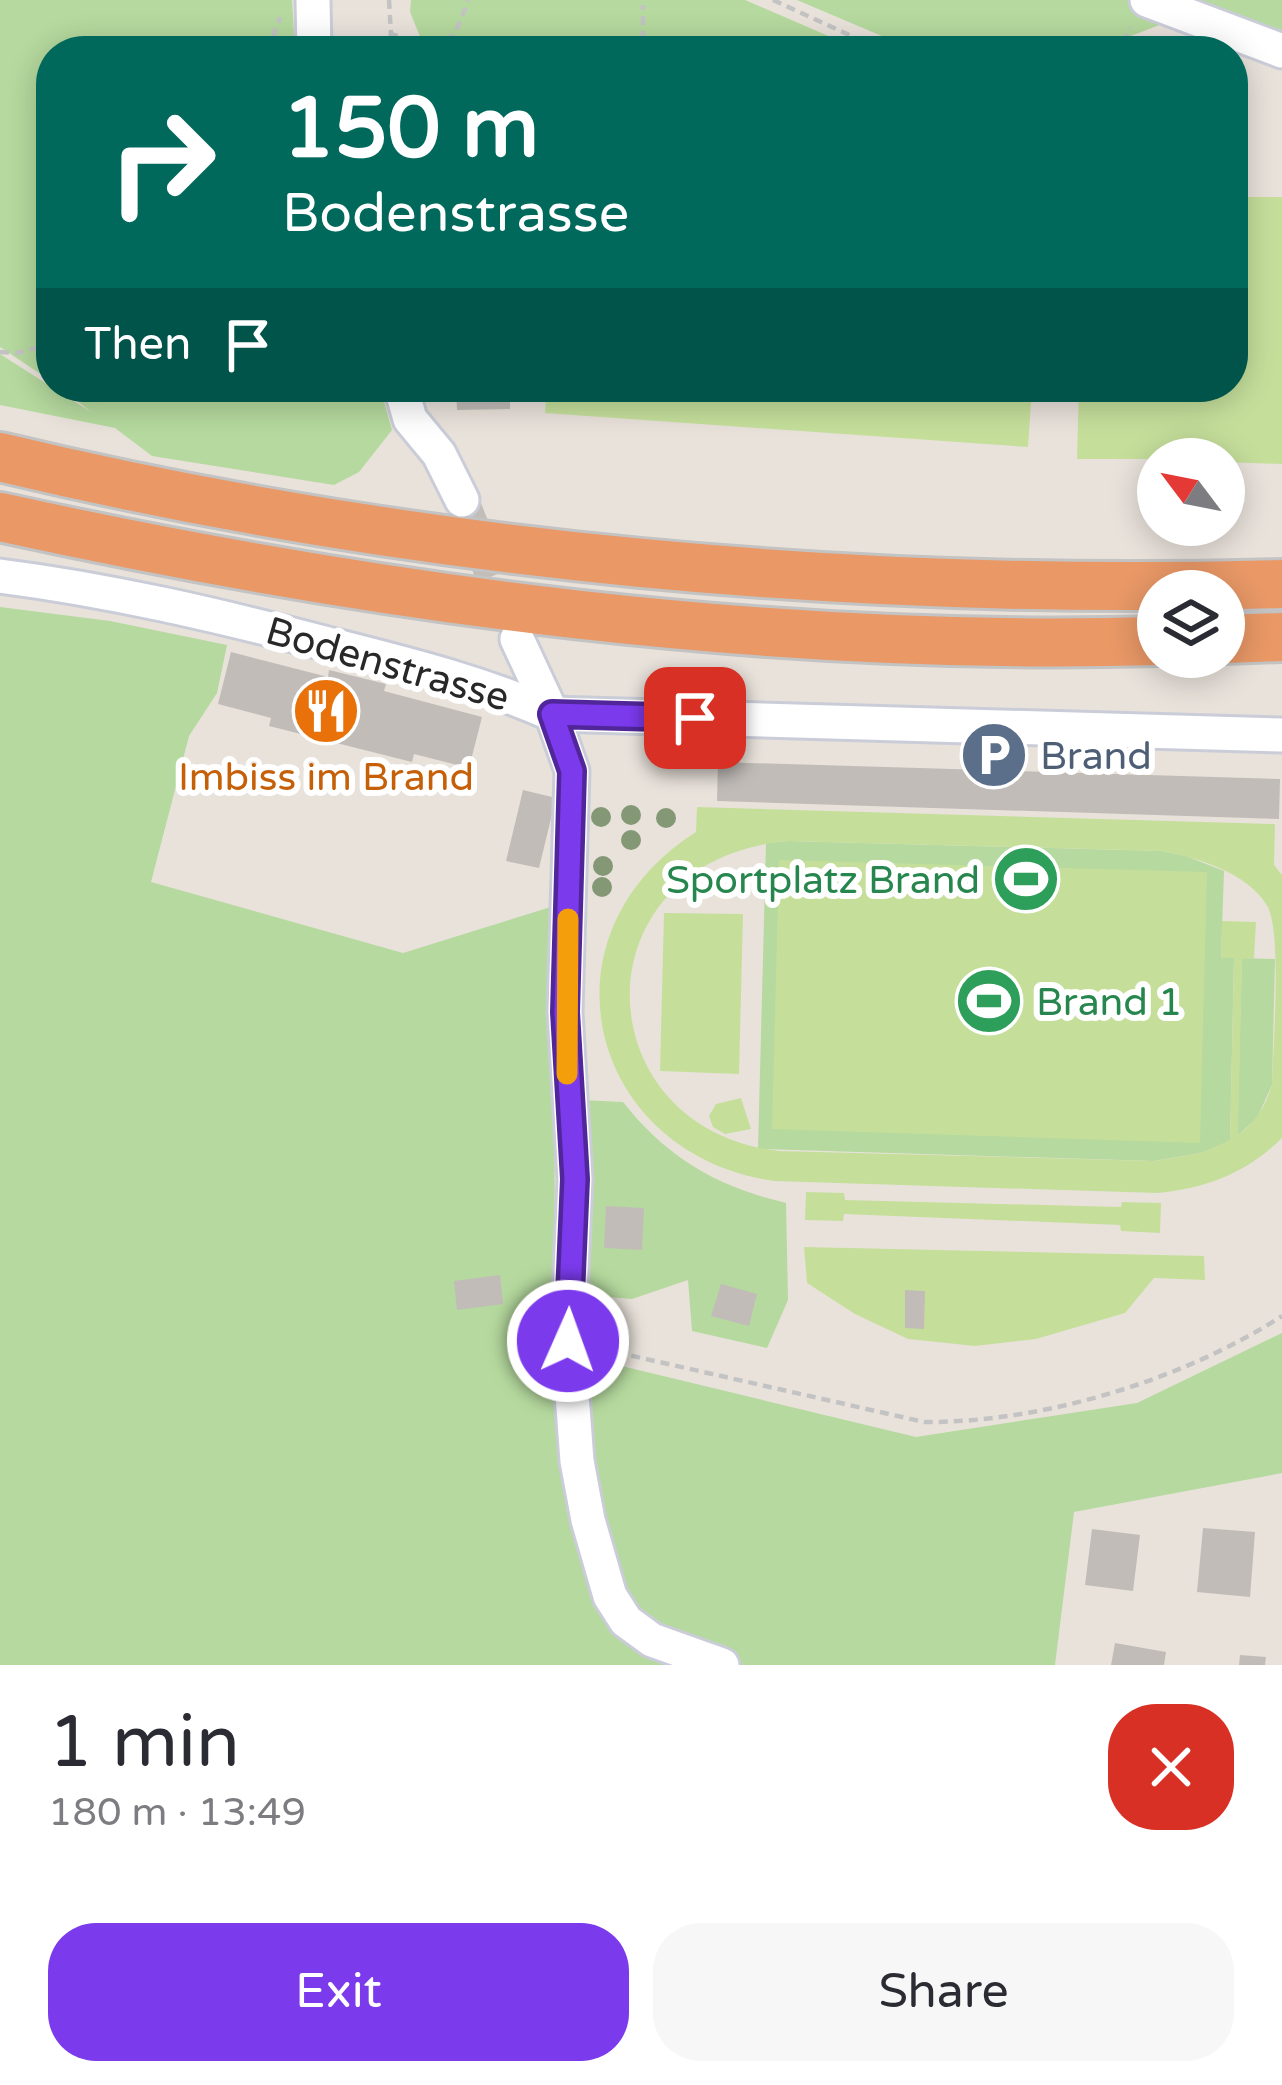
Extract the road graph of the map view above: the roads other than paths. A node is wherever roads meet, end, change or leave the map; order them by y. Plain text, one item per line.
1 (1147, 0) edge
2 (298, 5) edge
3 (309, 36) edge
4 (1242, 36) edge
5 (1248, 38) edge
6 (1282, 51) edge
7 (405, 402) edge
8 (0, 458) edge
9 (462, 500) tunnel mouth
10 (0, 517) edge
11 (0, 576) edge
12 (1282, 584) edge
13 (1282, 637) edge
14 (1245, 638) edge
15 (517, 639) tunnel mouth
16 (1137, 641) edge
17 (552, 714) junction
18 (1282, 735) edge
19 (722, 1665) edge

1 - 4 street
2 - 3 street
5 - 6 street
7 - 9 street
8 - 12 highway
10 - 16 highway
11 - 17 street, Bodenstrasse
13 - 14 highway
15 - 17 street
17 - 18 street, Bodenstrasse
17 - 19 street

